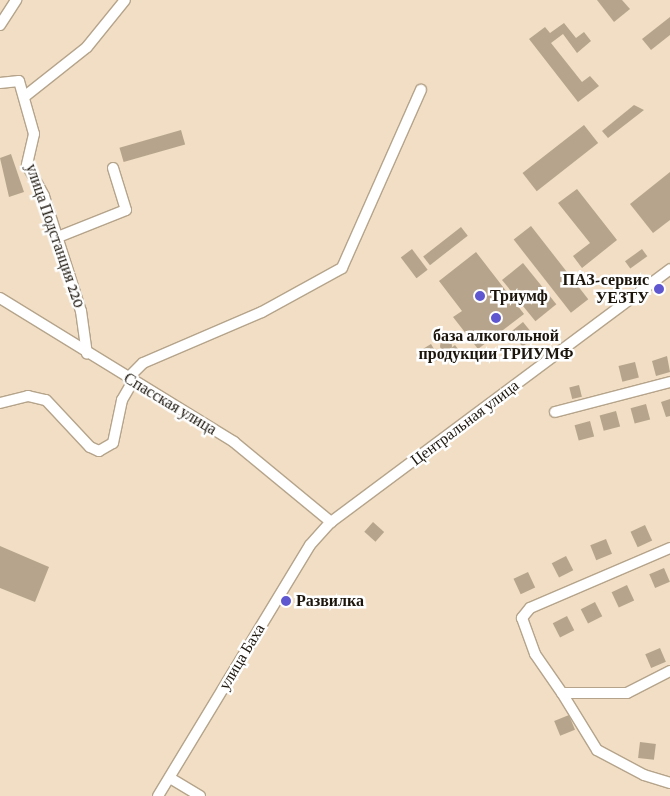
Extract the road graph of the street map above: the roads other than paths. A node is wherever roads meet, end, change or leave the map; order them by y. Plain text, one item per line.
1 (16, 0) edge
2 (125, 0) edge
3 (0, 25) edge
4 (0, 83) edge
5 (421, 90) dead end
6 (24, 97) junction
7 (113, 168) dead end
8 (58, 237) junction
9 (669, 272) edge
10 (0, 298) edge
11 (88, 354) junction
12 (130, 379) junction
13 (670, 382) edge
14 (0, 403) edge
15 (555, 412) dead end
16 (331, 522) junction
17 (670, 548) edge
18 (670, 671) edge
19 (562, 693) junction
20 (170, 778) junction
21 (670, 783) edge
22 (158, 796) edge
23 (200, 796) edge

1 - 3 street
2 - 6 street
4 - 6 street, улица Подстанция 220
5 - 12 street
6 - 8 street, улица Подстанция 220
7 - 8 street
8 - 11 street, улица Подстанция 220
9 - 16 street, Центральная улица
10 - 11 street, Спасская улица
11 - 12 street, Спасская улица
12 - 14 street
12 - 16 street, Спасская улица
13 - 15 street
16 - 20 street, улица Баха
17 - 19 street
18 - 19 street
19 - 21 street
20 - 22 street, улица Баха
20 - 23 street

